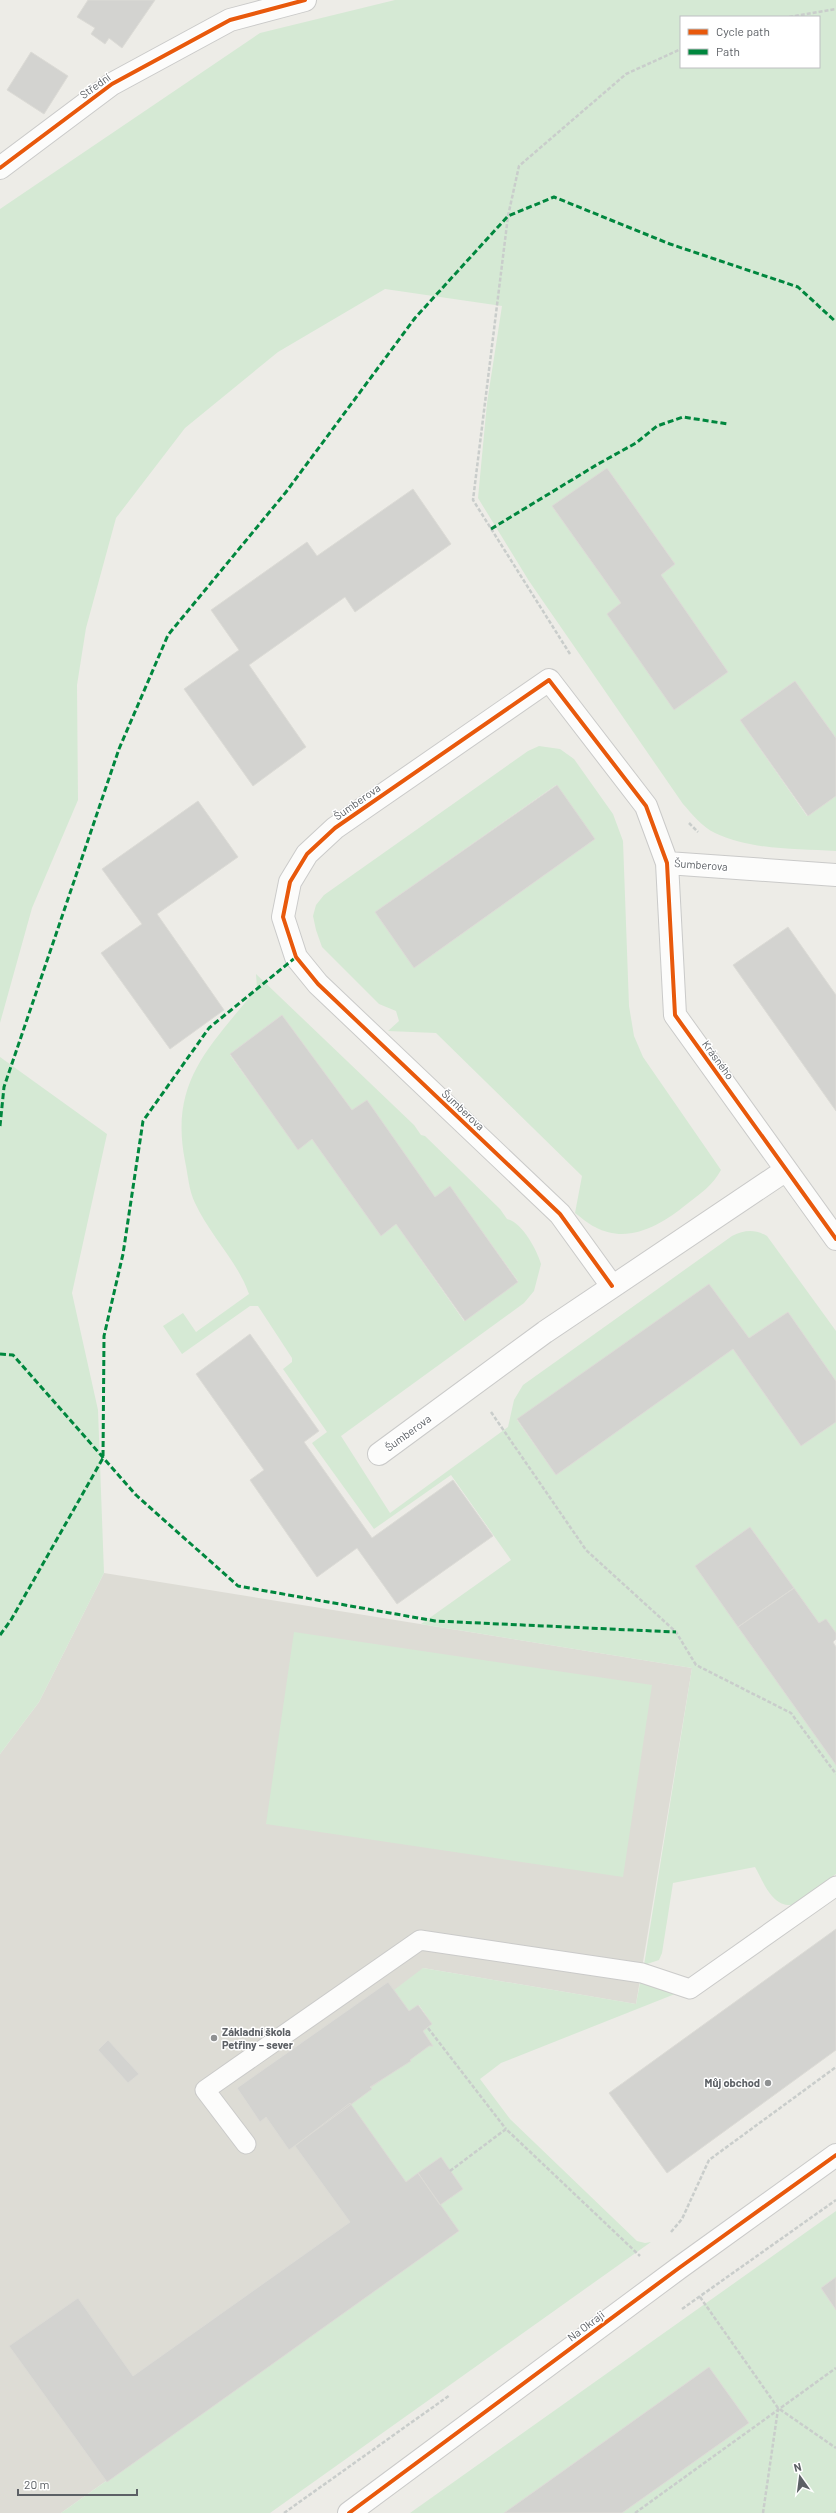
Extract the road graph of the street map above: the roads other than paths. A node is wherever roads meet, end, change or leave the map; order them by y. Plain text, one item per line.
1 (240, 0) edge
2 (305, 0) edge
3 (230, 20) junction
4 (0, 168) edge
5 (667, 862) junction
6 (836, 875) edge
7 (786, 1170) junction
8 (836, 1239) edge
9 (612, 1286) junction
10 (379, 1454) dead end
11 (836, 1886) edge
12 (246, 2144) dead end
13 (836, 2155) edge
14 (349, 2513) edge

1 - 3 street
2 - 3 street, Střední
3 - 4 street, Střední
5 - 6 street, Šumberova
5 - 7 street, Krásného
5 - 9 street, Šumberova
7 - 8 street, Krásného
7 - 9 street, Šumberova
9 - 10 street, Šumberova
11 - 12 lane
13 - 14 street, Na Okraji

